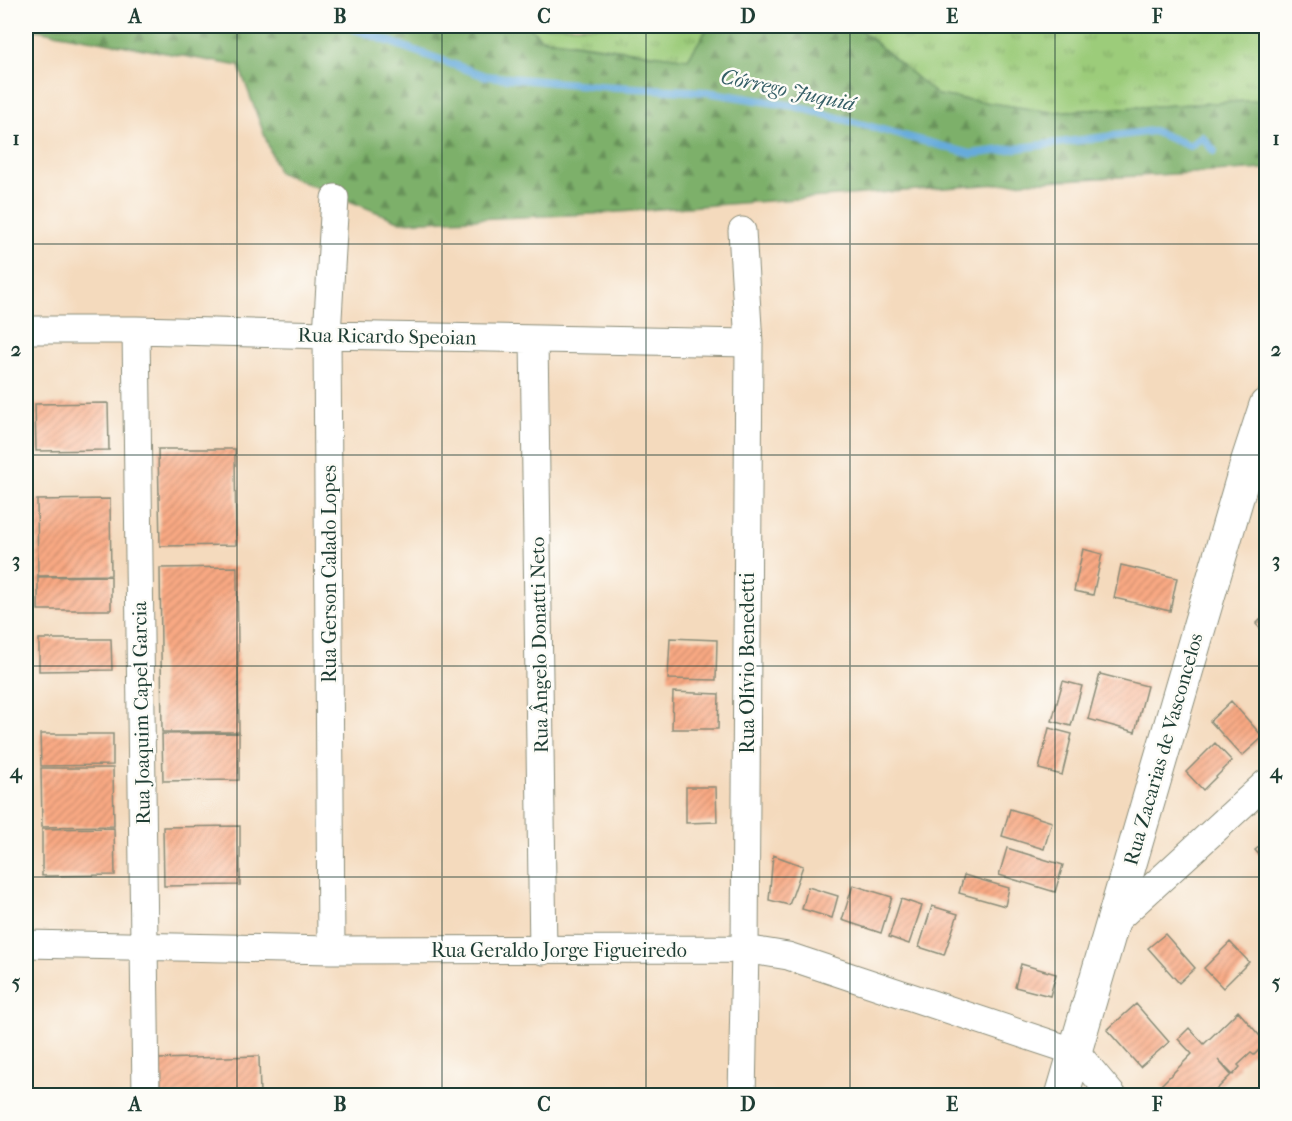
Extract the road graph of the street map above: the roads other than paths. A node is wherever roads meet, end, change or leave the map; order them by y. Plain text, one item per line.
1 (335, 198) dead end
2 (742, 231) dead end
3 (26, 330) edge
4 (136, 330) junction
5 (327, 336) junction
6 (534, 339) junction
7 (749, 343) junction
8 (1266, 405) edge
9 (1257, 469) edge
10 (1266, 783) edge
11 (1111, 925) junction
12 (26, 944) edge
13 (144, 945) junction
14 (745, 949) junction
15 (331, 950) junction
16 (543, 951) junction
17 (1076, 1052) junction
18 (146, 1095) edge
19 (742, 1095) edge
20 (1062, 1095) edge
21 (1113, 1095) edge

1 - 5 street, Rua Gerson Calado Lopes
2 - 7 street, Rua Olívio Benedetti
3 - 4 street, Rua Ricardo Speoian
4 - 5 street, Rua Ricardo Speoian
4 - 13 street, Rua Joaquim Capel Garcia
5 - 6 street, Rua Ricardo Speoian
5 - 15 street, Rua Gerson Calado Lopes
6 - 7 street, Rua Ricardo Speoian
6 - 16 street, Rua Ângelo Donatti Neto
7 - 14 street, Rua Olívio Benedetti
8 - 9 street, Rua Zacarias de Vasconcelos
9 - 11 street, Rua Zacarias de Vasconcelos
10 - 11 street
11 - 17 street, Rua Zacarias de Vasconcelos
12 - 13 street, Rua Geraldo Jorge Figueiredo
13 - 15 street, Rua Geraldo Jorge Figueiredo
13 - 18 street, Rua Joaquim Capel Garcia
14 - 16 street, Rua Geraldo Jorge Figueiredo
14 - 17 street, Rua Geraldo Jorge Figueiredo
14 - 19 street, Rua Olívio Benedetti
15 - 16 street, Rua Geraldo Jorge Figueiredo
17 - 20 street, Rua Zacarias de Vasconcelos
17 - 21 street

